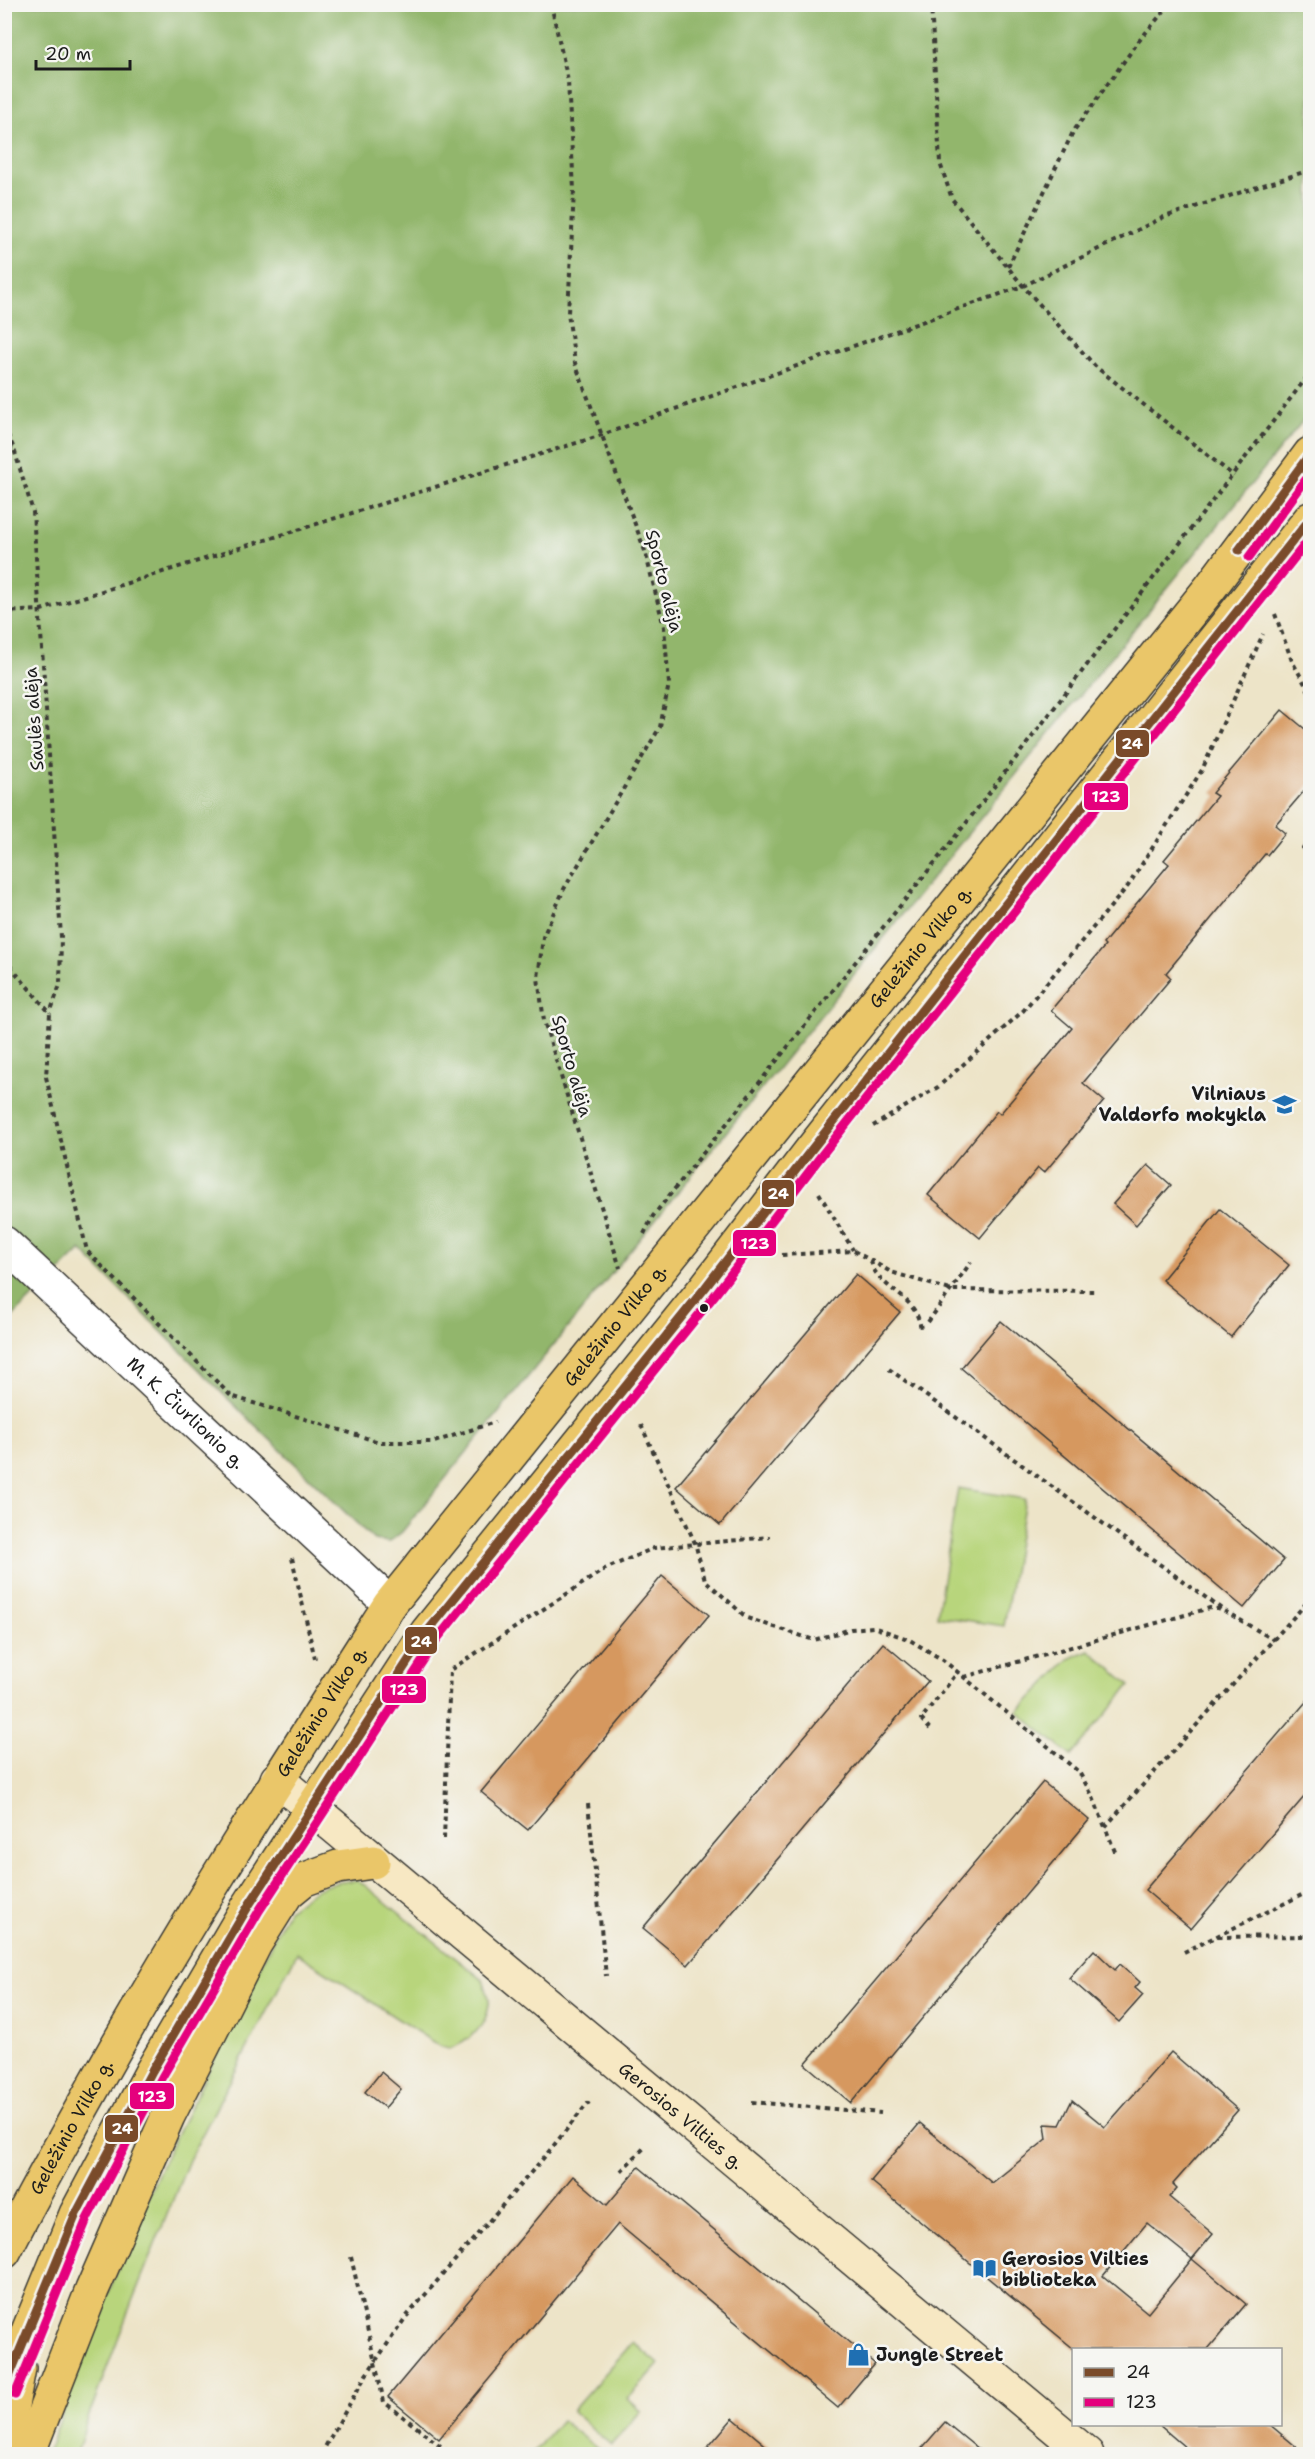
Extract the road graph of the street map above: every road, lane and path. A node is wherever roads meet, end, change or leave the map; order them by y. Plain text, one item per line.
1 (551, 4) edge
2 (931, 4) edge
3 (1170, 4) edge
4 (1311, 170) edge
5 (1008, 267) junction
6 (1023, 286) junction
7 (1311, 373) edge
8 (4, 426) edge
9 (602, 435) junction
10 (4, 445) edge
11 (14, 449) junction
12 (1311, 454) edge
13 (1234, 476) junction
14 (1311, 519) edge
15 (41, 610) junction
16 (4, 612) edge
17 (1269, 621) dead end
18 (1264, 632) dead end
19 (1311, 693) edge
20 (1311, 838) edge
21 (1311, 856) edge
22 (4, 959) edge
23 (50, 1013) junction
24 (870, 1128) dead end
25 (817, 1189) dead end
26 (643, 1237) dead end
27 (4, 1243) edge
28 (854, 1251) junction
29 (782, 1255) dead end
30 (870, 1260) junction
31 (971, 1262) dead end
32 (623, 1278) dead end
33 (950, 1290) junction
34 (1094, 1291) dead end
35 (928, 1322) dead end
36 (921, 1329) dead end
37 (889, 1369) dead end
38 (499, 1421) dead end
39 (641, 1425) dead end
40 (279, 1502) junction
41 (770, 1537) dead end
42 (695, 1543) junction
43 (379, 1594) junction
44 (1311, 1599) edge
45 (1223, 1610) junction
46 (1274, 1640) junction
47 (315, 1660) dead end
48 (958, 1672) junction
49 (964, 1677) junction
50 (930, 1729) dead end
51 (276, 1779) junction
52 (588, 1804) dead end
53 (312, 1810) junction
54 (1105, 1827) junction
55 (444, 1839) dead end
56 (1116, 1854) dead end
57 (373, 1862) junction
58 (1311, 1891) edge
59 (1311, 1936) edge
60 (1216, 1937) junction
61 (255, 1944) junction
62 (1184, 1953) dead end
63 (606, 1976) dead end
64 (152, 2071) junction
65 (589, 2102) dead end
66 (752, 2102) dead end
67 (881, 2113) dead end
68 (644, 2148) dead end
69 (621, 2171) dead end
70 (4, 2252) edge
71 (351, 2257) dead end
72 (26, 2334) junction
73 (376, 2360) junction
74 (4, 2390) edge
75 (4, 2448) edge
76 (28, 2454) edge
77 (321, 2454) edge
78 (451, 2454) edge
79 (1087, 2454) edge

1 - 9 path, Sporto alėja
2 - 5 path
3 - 5 path
4 - 6 path
5 - 6 path
6 - 9 path
6 - 13 path
7 - 13 path
8 - 11 path, Saulės alėja
9 - 15 path
9 - 32 path, Sporto alėja
10 - 11 path
11 - 15 path, Saulės alėja
12 - 43 highway, Geležinio Vilko g.
13 - 26 path
14 - 53 highway
15 - 16 path
15 - 23 path, Saulės alėja
17 - 19 path
18 - 24 path
20 - 21 path
22 - 23 path
23 - 38 path, Saulės alėja
25 - 28 path
27 - 40 street, M. K. Čiurlionio g.
28 - 29 path
28 - 30 path
30 - 33 path
30 - 36 path
31 - 33 path
33 - 34 path
33 - 35 path
37 - 45 path
39 - 42 path
40 - 43 street, M. K. Čiurlionio g.
40 - 47 path
41 - 42 path
42 - 48 path
42 - 55 path
43 - 51 highway, Geležinio Vilko g.
44 - 46 path
45 - 46 path
45 - 49 path
46 - 54 path
48 - 49 path
48 - 50 path
49 - 54 path
51 - 53 main road, Gerosios Vilties g.
51 - 70 highway, Geležinio Vilko g.
52 - 63 path
53 - 57 main road, Gerosios Vilties g.
53 - 64 highway
54 - 56 path
57 - 61 highway
57 - 79 main road, Gerosios Vilties g.
58 - 60 path
59 - 60 path
60 - 62 path
61 - 64 highway
61 - 76 highway
64 - 72 highway
65 - 73 path
66 - 67 path
68 - 69 path
71 - 73 path
72 - 74 highway
72 - 75 highway
73 - 77 path
73 - 78 path

